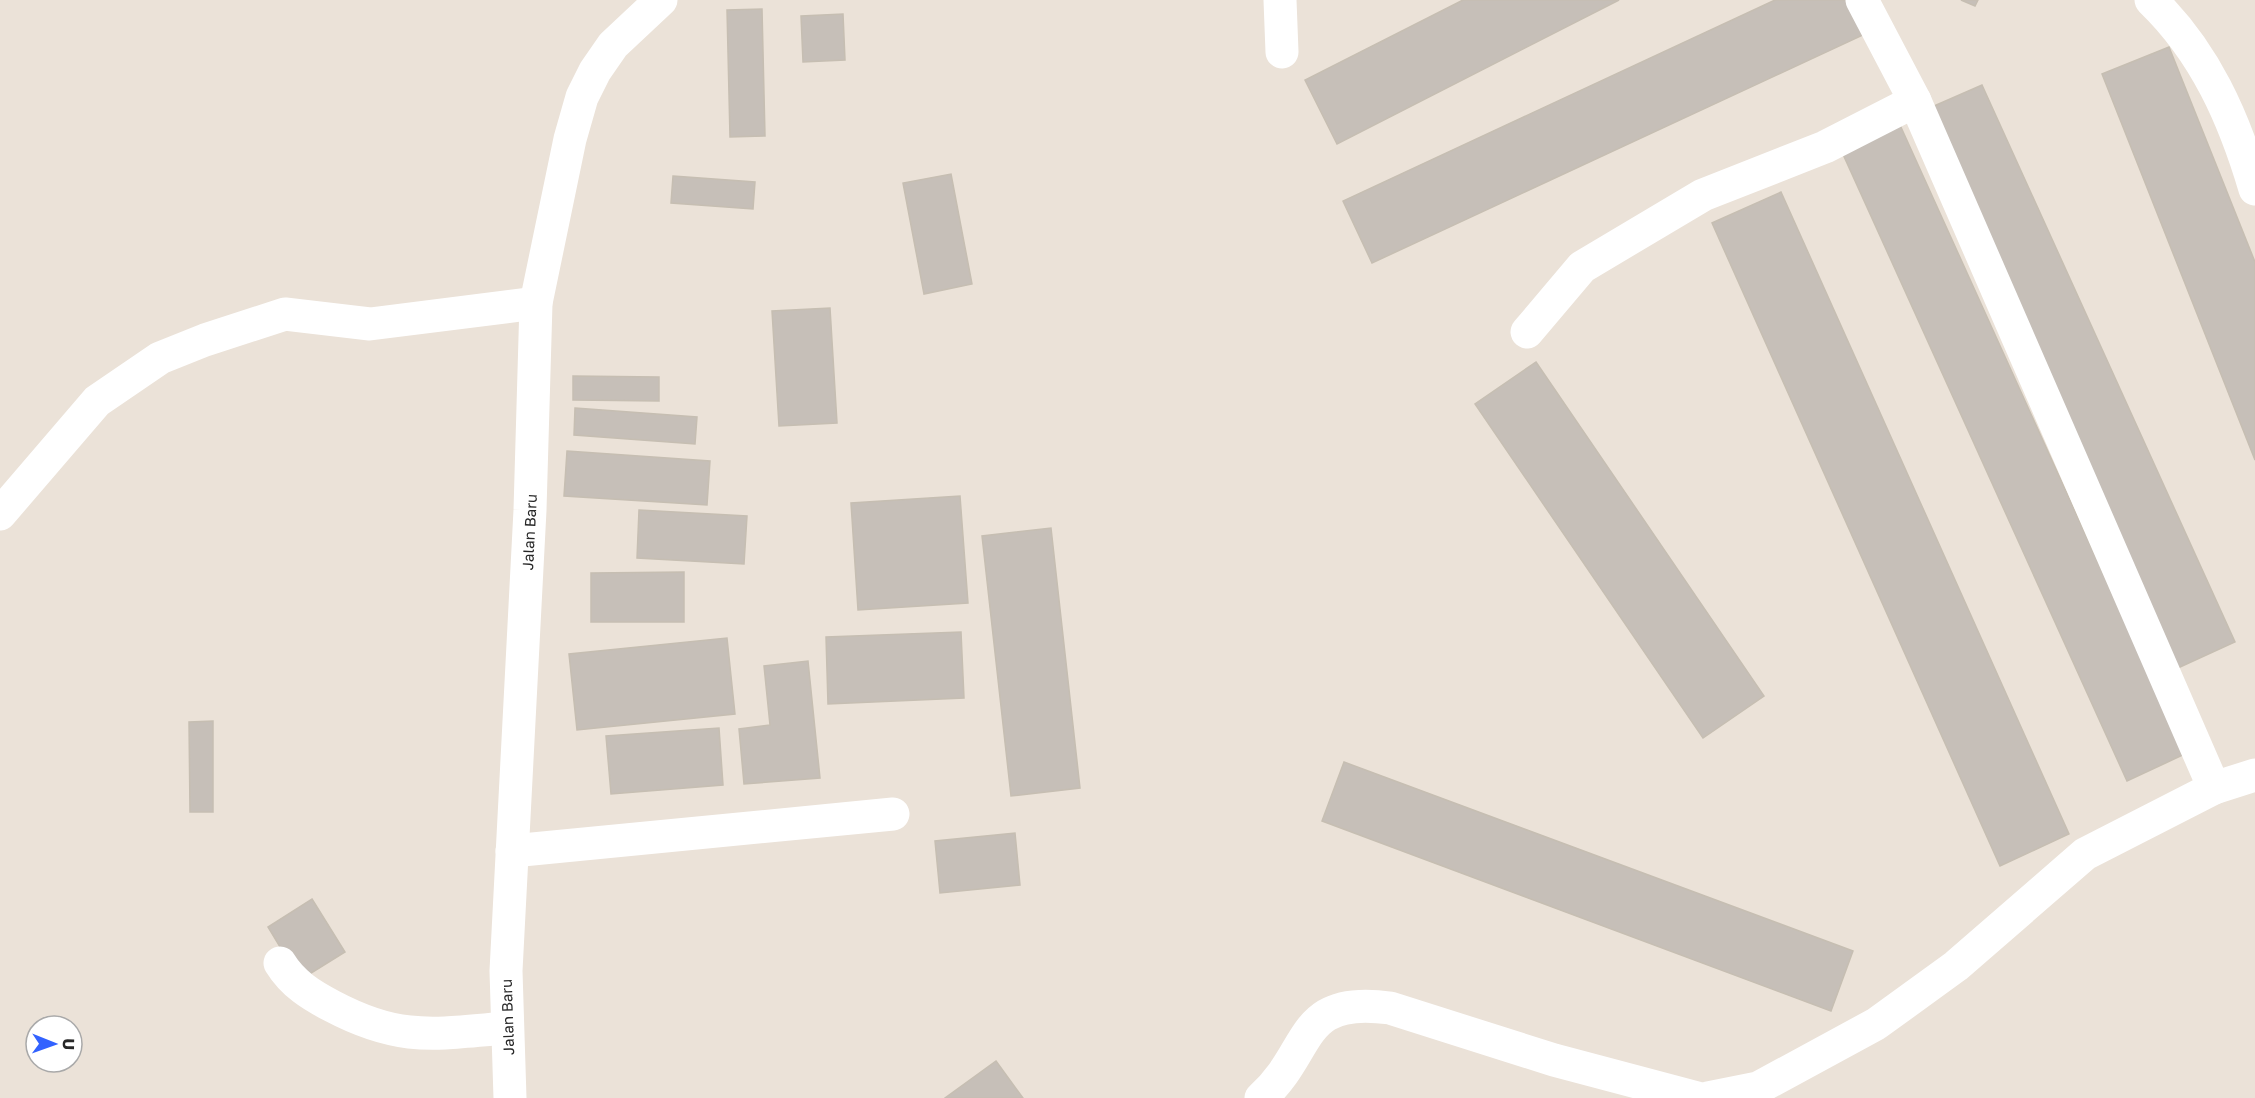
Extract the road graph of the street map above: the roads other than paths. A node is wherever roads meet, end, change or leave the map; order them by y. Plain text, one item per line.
1 (661, 0) edge
2 (1280, 0) edge
3 (1863, 0) edge
4 (2151, 0) edge
5 (1282, 52) dead end
6 (1915, 101) junction
7 (2255, 189) edge
8 (536, 303) junction
9 (1527, 332) dead end
10 (0, 514) edge
11 (2255, 775) edge
12 (2214, 789) junction
13 (893, 814) dead end
14 (512, 850) junction
15 (280, 963) dead end
16 (507, 1028) junction
17 (510, 1098) edge
18 (1261, 1098) edge
19 (1697, 1098) edge
20 (1708, 1098) edge

1 - 8 street, Jalan Baru
2 - 5 street
3 - 6 street
4 - 7 street
6 - 9 street
6 - 12 street
8 - 10 street
8 - 14 street, Jalan Baru
11 - 12 street
12 - 20 street
13 - 14 street
14 - 16 street, Jalan Baru
15 - 16 street
16 - 17 street, Jalan Baru
18 - 19 street

